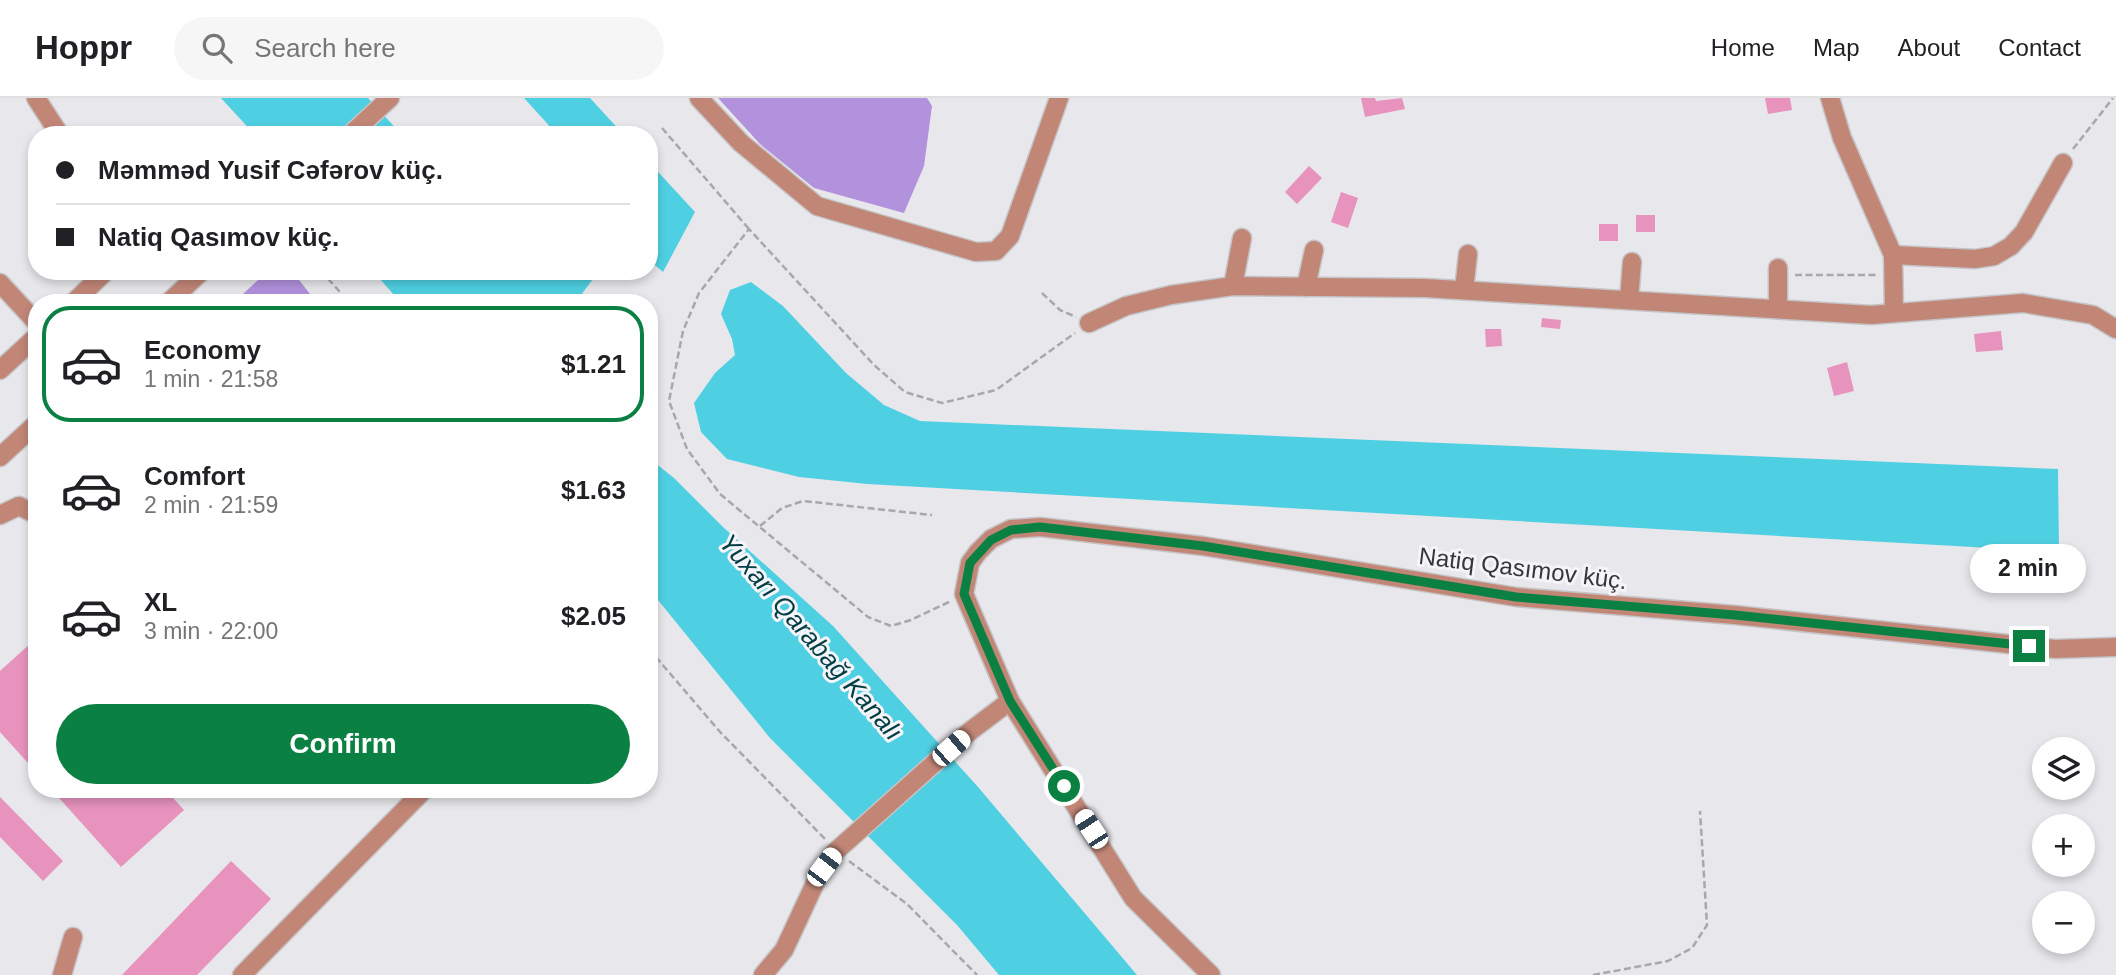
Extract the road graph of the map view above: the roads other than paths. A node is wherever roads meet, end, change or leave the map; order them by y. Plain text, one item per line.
1 (36, 98) edge
2 (390, 98) edge
3 (699, 98) edge
4 (1059, 98) edge
5 (1830, 98) edge
6 (54, 126) edge
7 (360, 126) edge
8 (2063, 163) road end
9 (1242, 238) dead end
10 (1314, 250) dead end
11 (1468, 254) dead end
12 (1893, 256) junction
13 (1632, 262) dead end
14 (1784, 272) road end
15 (96, 280) edge
16 (192, 280) edge
17 (0, 283) edge
18 (1233, 286) junction
19 (1306, 287) junction
20 (1464, 290) junction
21 (82, 294) edge
22 (178, 294) edge
23 (1629, 300) junction
24 (1778, 309) junction
25 (28, 313) edge
26 (1894, 313) junction
27 (1089, 323) road end
28 (2116, 329) edge
29 (28, 344) edge
30 (0, 370) edge
31 (28, 431) edge
32 (0, 457) edge
33 (28, 510) edge
34 (0, 515) edge
35 (2116, 647) edge
36 (1010, 701) junction
37 (416, 798) edge
38 (73, 937) dead end
39 (62, 975) edge
40 (242, 975) edge
41 (763, 975) edge
42 (1211, 975) edge

1 - 6 street
2 - 7 street
3 - 4 street
5 - 12 street
8 - 12 street
9 - 18 street
10 - 19 street
11 - 20 street
12 - 26 street
13 - 23 street
14 - 24 street
15 - 21 street
16 - 22 street
17 - 25 street
18 - 19 street
18 - 27 street
19 - 20 street
20 - 23 street
23 - 24 street
24 - 26 street
26 - 28 street
29 - 30 street
31 - 32 street
33 - 34 street
35 - 36 street, Natiq Qasımov küç.
36 - 41 street
36 - 42 street
37 - 40 street
38 - 39 street

